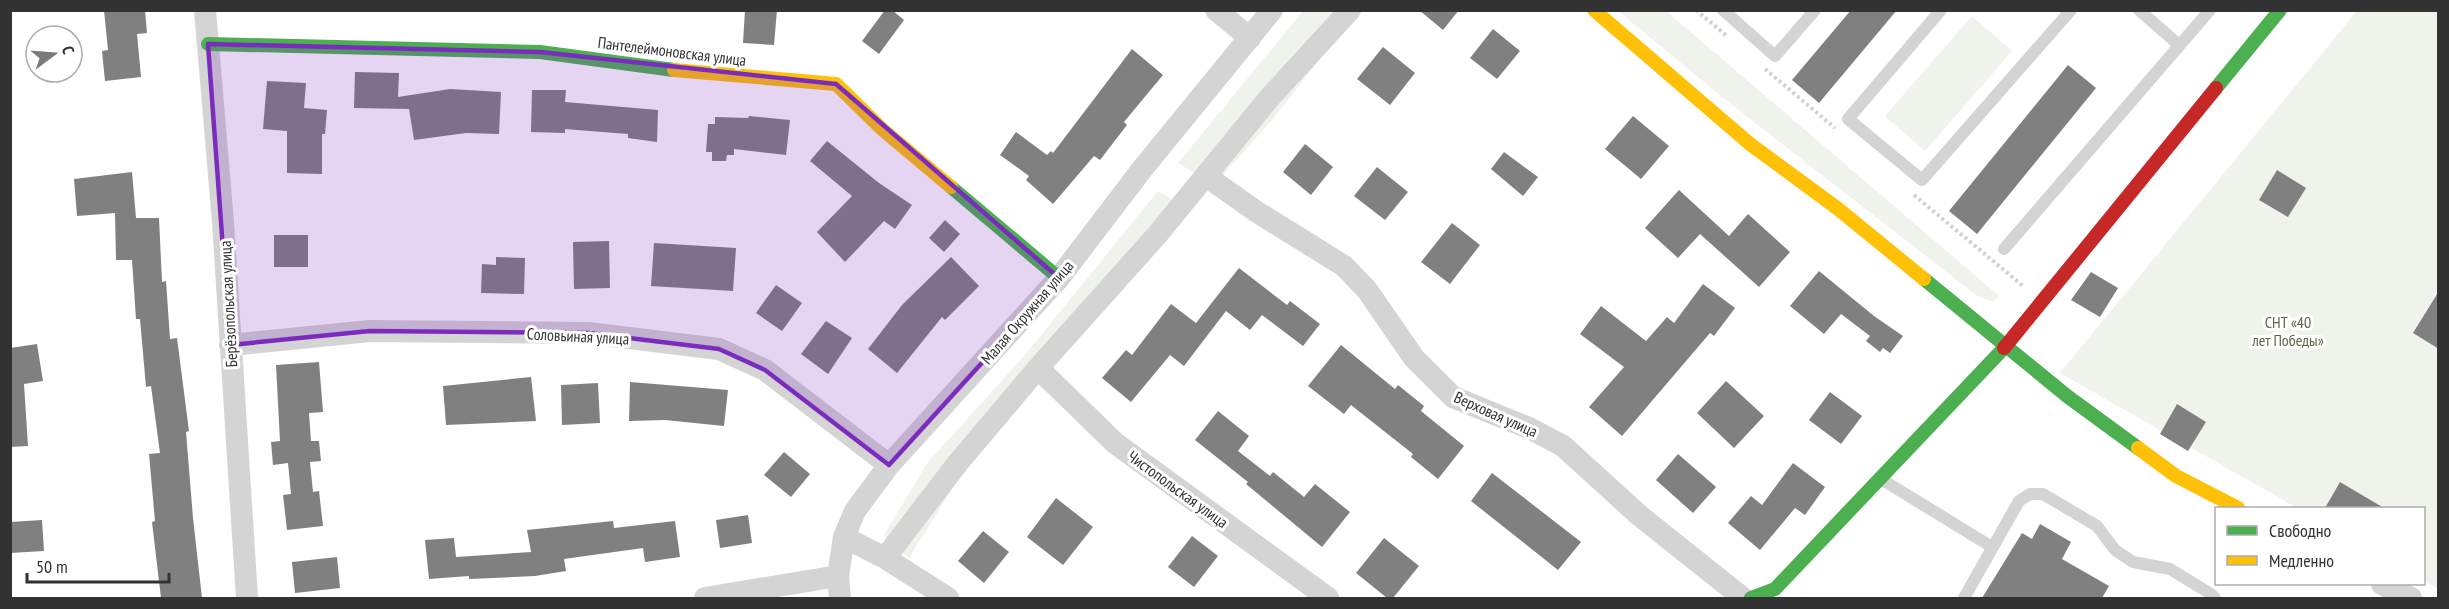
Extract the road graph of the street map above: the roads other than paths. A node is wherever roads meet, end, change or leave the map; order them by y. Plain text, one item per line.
1 (205, 10) edge
2 (1216, 10) edge
3 (1272, 10) edge
4 (1350, 10) edge
5 (1594, 10) edge
6 (1723, 10) edge
7 (1815, 10) edge
8 (1941, 10) edge
9 (2139, 10) edge
10 (2210, 10) edge
11 (2280, 10) edge
12 (2066, 13) edge
13 (1250, 38) junction
14 (208, 45) junction
15 (2179, 45) junction
16 (1206, 176) junction
17 (2004, 249) dead end
18 (1059, 278) junction
19 (230, 345) junction
20 (2006, 346) junction
21 (1038, 368) junction
22 (889, 465) junction
23 (1880, 478) junction
24 (2236, 507) edge
25 (844, 537) junction
26 (1992, 547) junction
27 (885, 558) junction
28 (838, 576) junction
29 (2384, 585) edge
30 (1783, 594) edge
31 (247, 598) edge
32 (705, 598) edge
33 (840, 598) edge
34 (948, 598) edge
35 (1328, 598) edge
36 (1743, 598) edge
37 (1751, 598) edge
38 (1964, 598) edge
39 (2215, 598) edge
40 (2411, 598) edge

1 - 14 street, Берёзопольская улица
2 - 13 street
3 - 13 street
4 - 16 street
5 - 20 street
6 - 7 lane
8 - 12 lane
9 - 15 lane
10 - 15 lane
11 - 20 street
13 - 18 street, Малая Окружная улица
14 - 18 street, Пантелеймоновская улица
14 - 19 street, Берёзопольская улица
15 - 17 lane
16 - 21 street
16 - 36 street, Верховая улица
18 - 22 street, Малая Окружная улица
19 - 22 street, Соловьиная улица
19 - 31 street, Берёзопольская улица
20 - 23 street
20 - 24 street
21 - 27 street
21 - 35 street, Чистопольская улица
22 - 25 street, Малая Окружная улица
23 - 26 lane
23 - 30 street
25 - 27 street
25 - 28 street, Малая Окружная улица
26 - 38 lane
26 - 39 lane
27 - 34 street
28 - 32 street
28 - 33 street, Малая Окружная улица
29 - 40 street
30 - 37 street

